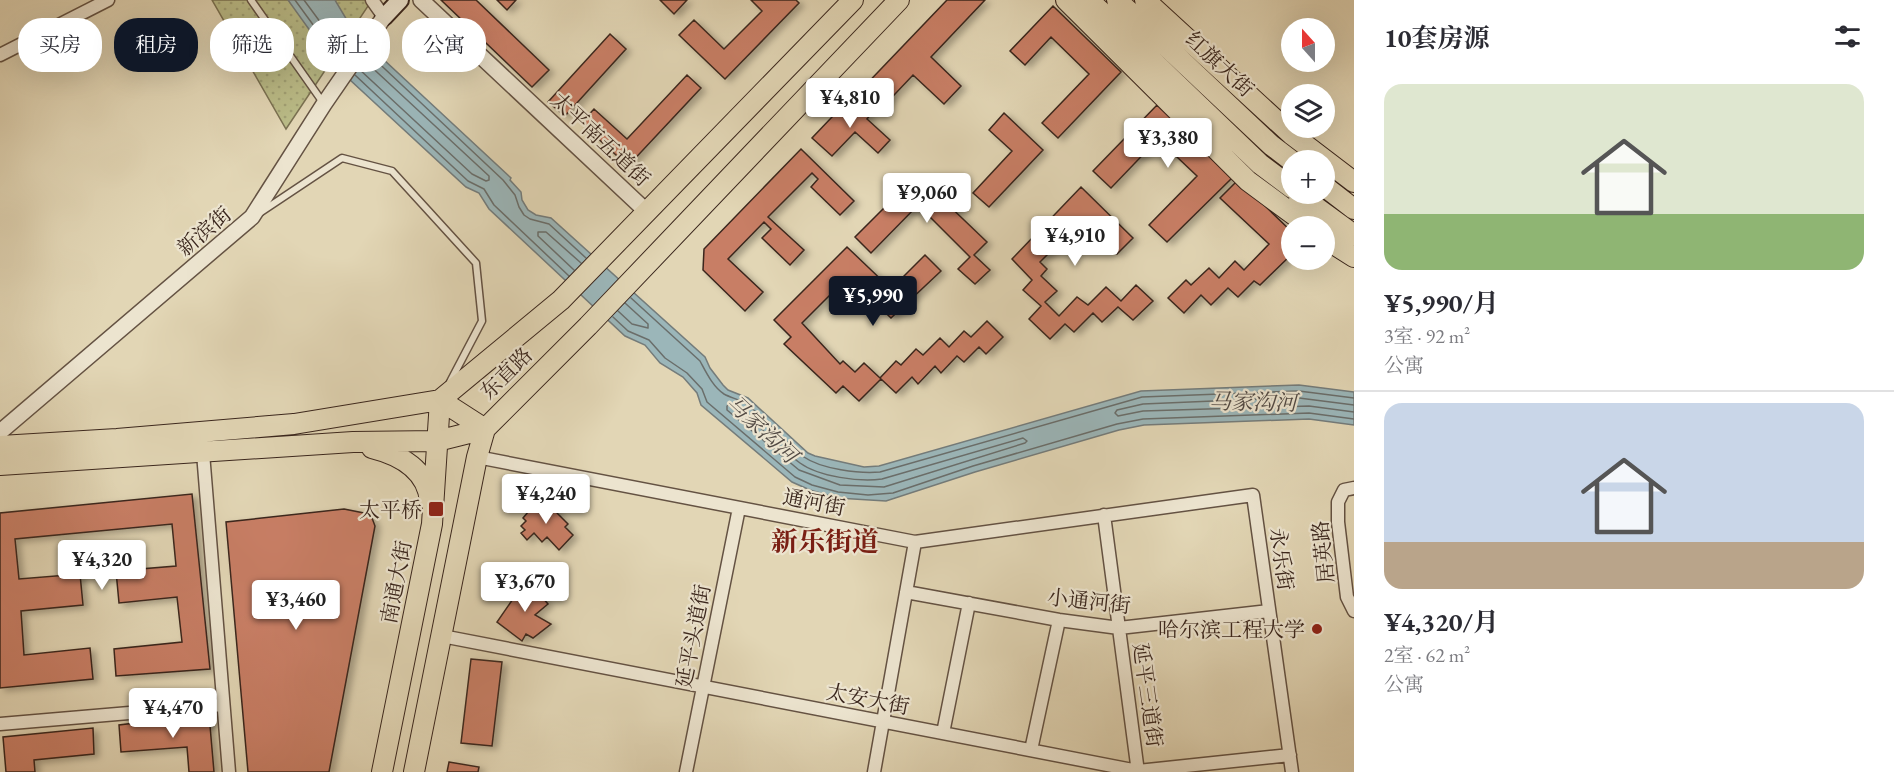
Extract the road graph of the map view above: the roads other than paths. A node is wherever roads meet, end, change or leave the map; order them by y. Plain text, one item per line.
1 (108, 0) edge
2 (251, 0) edge
3 (372, 0) edge
4 (400, 0) edge
5 (422, 0) edge
6 (853, 0) edge
7 (899, 0) edge
8 (1066, 0) edge
9 (1089, 0) edge
10 (1117, 0) edge
11 (1145, 0) edge
12 (384, 16) junction
13 (0, 56) edge
14 (324, 104) junction
15 (1281, 153) edge
16 (1281, 180) edge
17 (1354, 182) edge
18 (1335, 194) edge
19 (1312, 204) edge
20 (1354, 209) edge
21 (646, 211) junction
22 (1295, 216) edge
23 (252, 217) junction
24 (1354, 235) edge
25 (1335, 245) edge
26 (1354, 257) edge
27 (440, 400) junction
28 (484, 429) junction
29 (0, 432) edge
30 (437, 441) junction
31 (352, 442) junction
32 (0, 446) edge
33 (203, 453) junction
34 (477, 457) junction
35 (0, 465) edge
36 (1349, 489) edge
37 (1253, 495) joint
38 (739, 508) junction
39 (1104, 515) junction
40 (432, 525) junction
41 (915, 542) junction
42 (906, 592) junction
43 (969, 603) junction
44 (1269, 611) junction
45 (1354, 611) edge
46 (1059, 620) junction
47 (1119, 628) junction
48 (442, 636) junction
49 (703, 686) junction
50 (223, 705) junction
51 (883, 722) junction
52 (0, 724) edge
53 (943, 733) junction
54 (1031, 750) junction
55 (1290, 755) junction
56 (229, 772) edge
57 (382, 772) edge
58 (414, 772) edge
59 (686, 772) edge
60 (874, 772) edge
61 (1138, 772) edge
62 (1292, 772) edge

1 - 13 street
2 - 14 lane
3 - 12 street
4 - 12 main road
5 - 21 street, 太平南五道街
6 - 21 main road, 东直路
7 - 28 main road, 东直路
8 - 22 main road
9 - 16 main road, 红旗大街
10 - 15 main road, 红旗大街
11 - 17 main road, 红旗大街
12 - 14 street, 新滨街
14 - 23 street, 新滨街
18 - 20 main road
19 - 24 main road
21 - 27 main road, 东直路
23 - 27 lane
23 - 29 street, 新滨街
25 - 26 main road
27 - 28 main road
27 - 30 main road, 南通大街
27 - 32 main road
28 - 30 main road, 东直路
28 - 34 main road
30 - 31 main road, 东直路
30 - 40 main road, 南通大街
31 - 33 main road, 东直路
31 - 40 main road
33 - 35 main road, 东直路
33 - 50 street
34 - 38 street, 通河街
34 - 48 main road
36 - 45 street, 居英路
37 - 39 street, 通河街
37 - 44 street, 永乐街
38 - 41 street, 通河街
38 - 49 street, 延平头道街
39 - 41 street, 通河街
39 - 47 street, 延平三道街
40 - 57 main road, 南通大街
41 - 42 street
42 - 43 street, 小通河街
42 - 51 street
43 - 46 street, 小通河街
43 - 53 street
44 - 47 street, 小通河街
44 - 55 street, 永乐街
46 - 47 street, 小通河街
46 - 54 street
47 - 61 street, 延平三道街
48 - 49 street, 太安大街
48 - 58 main road
49 - 51 street, 太安大街
49 - 59 street, 延平头道街
50 - 52 street
50 - 56 street
51 - 53 street, 太安大街
51 - 60 street
53 - 54 street, 太安大街
54 - 61 street, 太安大街
55 - 61 street, 太安大街
55 - 62 street, 永乐街

